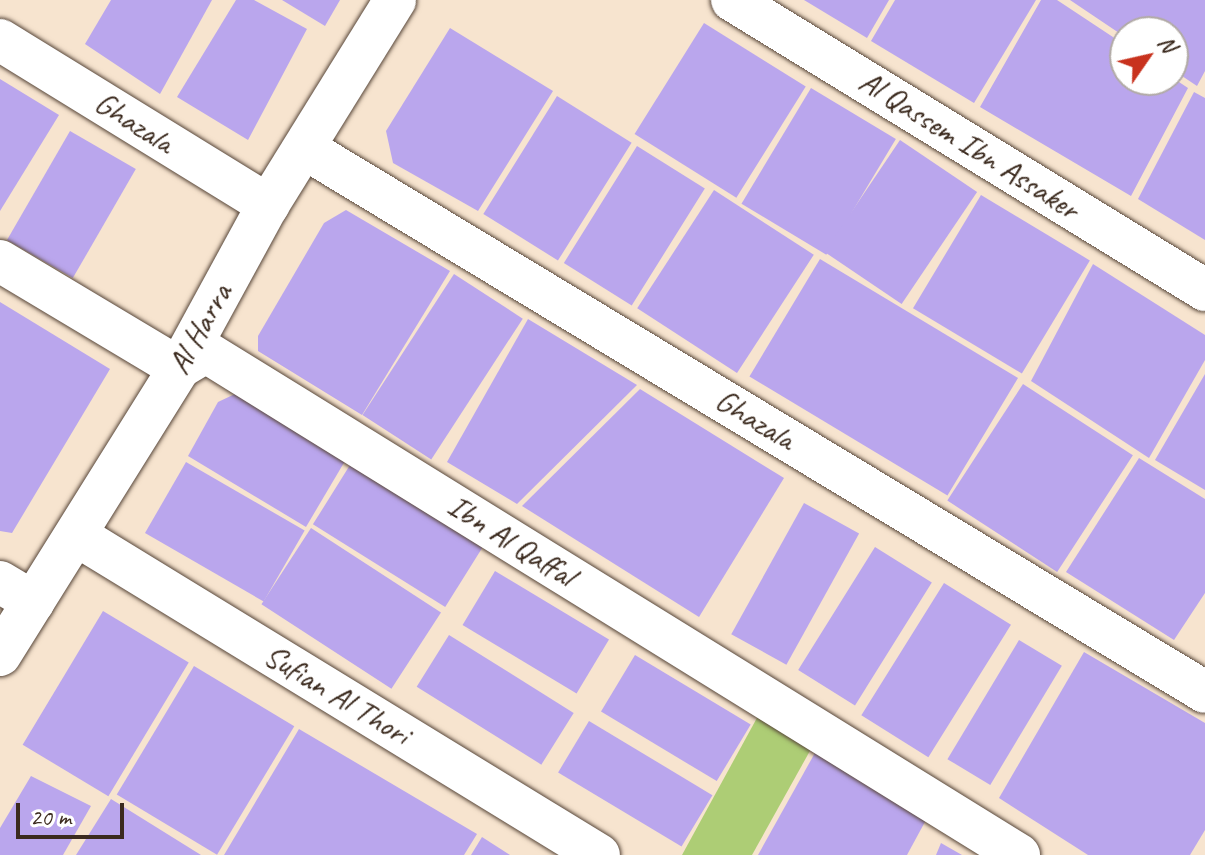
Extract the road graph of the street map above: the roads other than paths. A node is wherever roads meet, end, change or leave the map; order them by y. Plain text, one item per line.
1 (395, 0) edge
2 (732, 0) edge
3 (0, 40) edge
4 (304, 148) junction
5 (268, 205) junction
6 (0, 261) edge
7 (1205, 290) edge
8 (179, 368) junction
9 (76, 535) junction
10 (17, 592) edge
11 (0, 655) edge
12 (1205, 692) edge
13 (599, 855) edge
14 (1019, 855) edge

1 - 4 street, Al Harra
2 - 7 street, Al Qassem Ibn Assaker
3 - 5 street, Ghazala
4 - 5 street, Al Harra
4 - 12 street, Ghazala
5 - 8 street, Al Harra
6 - 8 street
8 - 9 street, Al Harra
8 - 14 street, Ibn Al Qaffal
9 - 10 street, Al Harra
9 - 13 street, Sufian Al Thori
10 - 11 street, Al Harra

